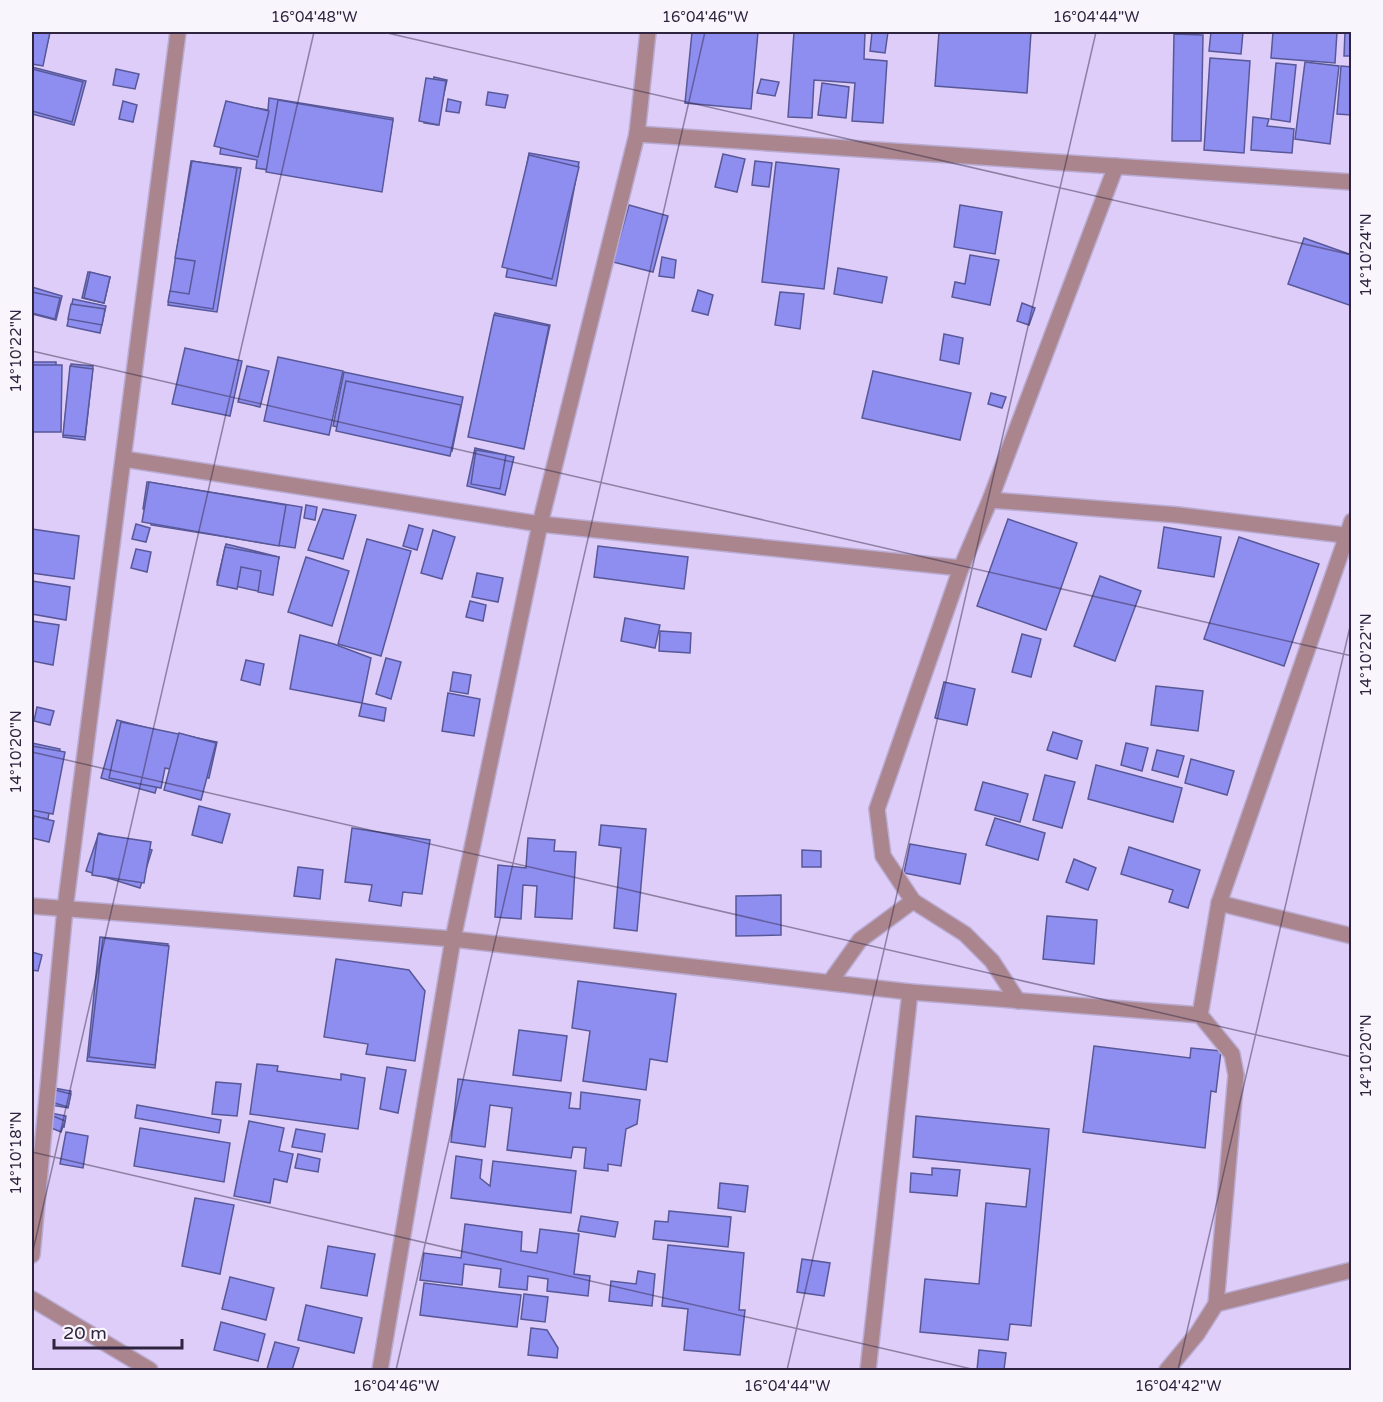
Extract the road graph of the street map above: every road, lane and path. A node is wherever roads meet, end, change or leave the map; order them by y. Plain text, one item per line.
1 (178, 32) edge
2 (648, 32) edge
3 (637, 134) junction
4 (1116, 166) junction
5 (1352, 182) edge
6 (124, 459) junction
7 (990, 500) junction
8 (540, 524) junction
9 (1350, 530) edge
10 (961, 568) junction
11 (913, 901) junction
12 (1219, 903) junction
13 (32, 906) edge
14 (65, 909) junction
15 (1352, 936) edge
16 (453, 939) junction
17 (830, 982) junction
18 (910, 992) junction
19 (1018, 1000) junction
20 (1200, 1015) junction
21 (32, 1255) edge
22 (1352, 1270) edge
23 (32, 1299) edge
24 (1216, 1304) junction
25 (150, 1371) edge
26 (380, 1371) edge
27 (868, 1371) edge
28 (1167, 1371) edge

1 - 6 street
2 - 3 street
3 - 4 street
3 - 8 street
4 - 5 street
4 - 7 street
6 - 8 street
6 - 14 street
7 - 9 street
7 - 10 street
8 - 10 street
8 - 16 street
9 - 12 street
10 - 11 street
11 - 17 street
11 - 19 street
12 - 15 street
12 - 20 street
13 - 14 street
14 - 16 street
14 - 21 street
16 - 17 street
16 - 26 street
17 - 18 street
18 - 19 street
18 - 27 street
19 - 20 street
20 - 24 street
22 - 24 street
23 - 25 street
24 - 28 street

